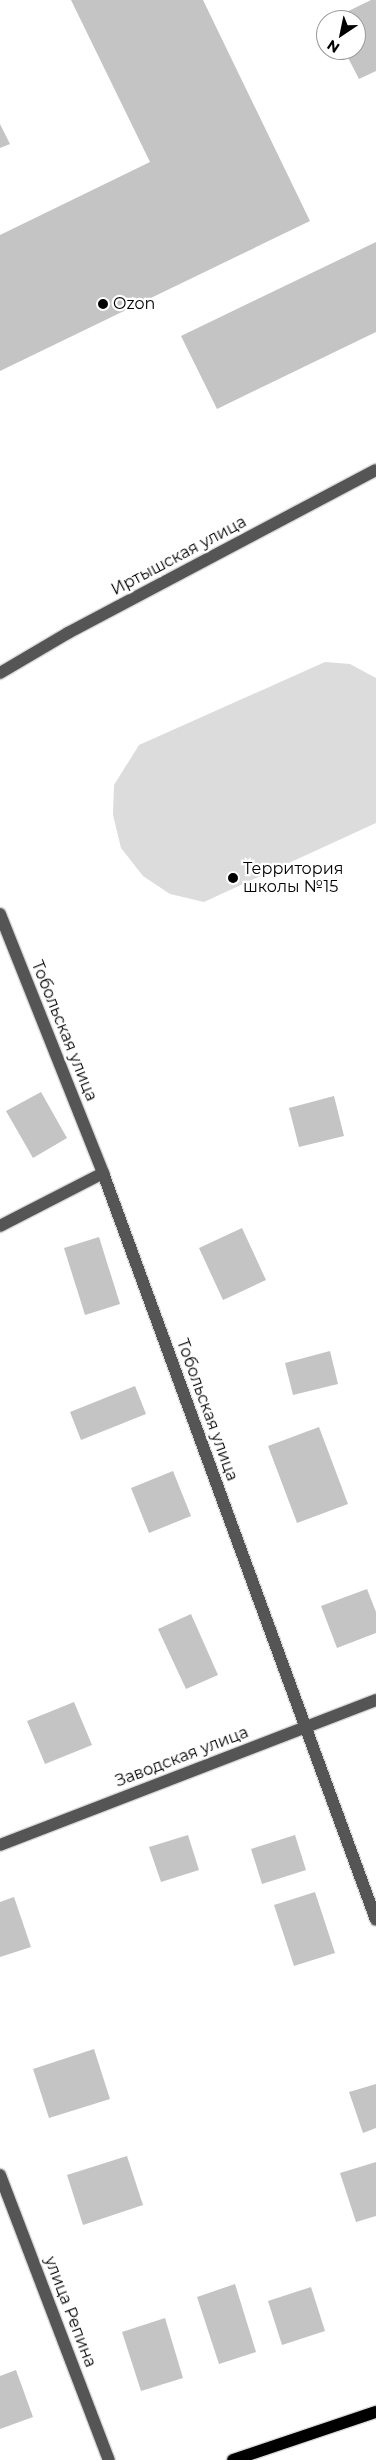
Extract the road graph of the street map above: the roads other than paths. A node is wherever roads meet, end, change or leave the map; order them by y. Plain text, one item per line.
1 (376, 470) edge
2 (0, 673) edge
3 (0, 914) edge
4 (103, 1172) junction
5 (0, 1226) edge
6 (376, 1700) edge
7 (305, 1726) junction
8 (0, 1844) edge
9 (376, 1920) edge
10 (0, 2175) edge
11 (376, 2412) edge
12 (109, 2460) edge
13 (233, 2460) edge

1 - 2 street, Иртышская улица
3 - 4 street, Тобольская улица
4 - 5 street
4 - 7 street, Тобольская улица
6 - 7 street, Заводская улица
7 - 8 street, Заводская улица
7 - 9 street, Тобольская улица
10 - 12 street, улица Репина
11 - 13 main road

